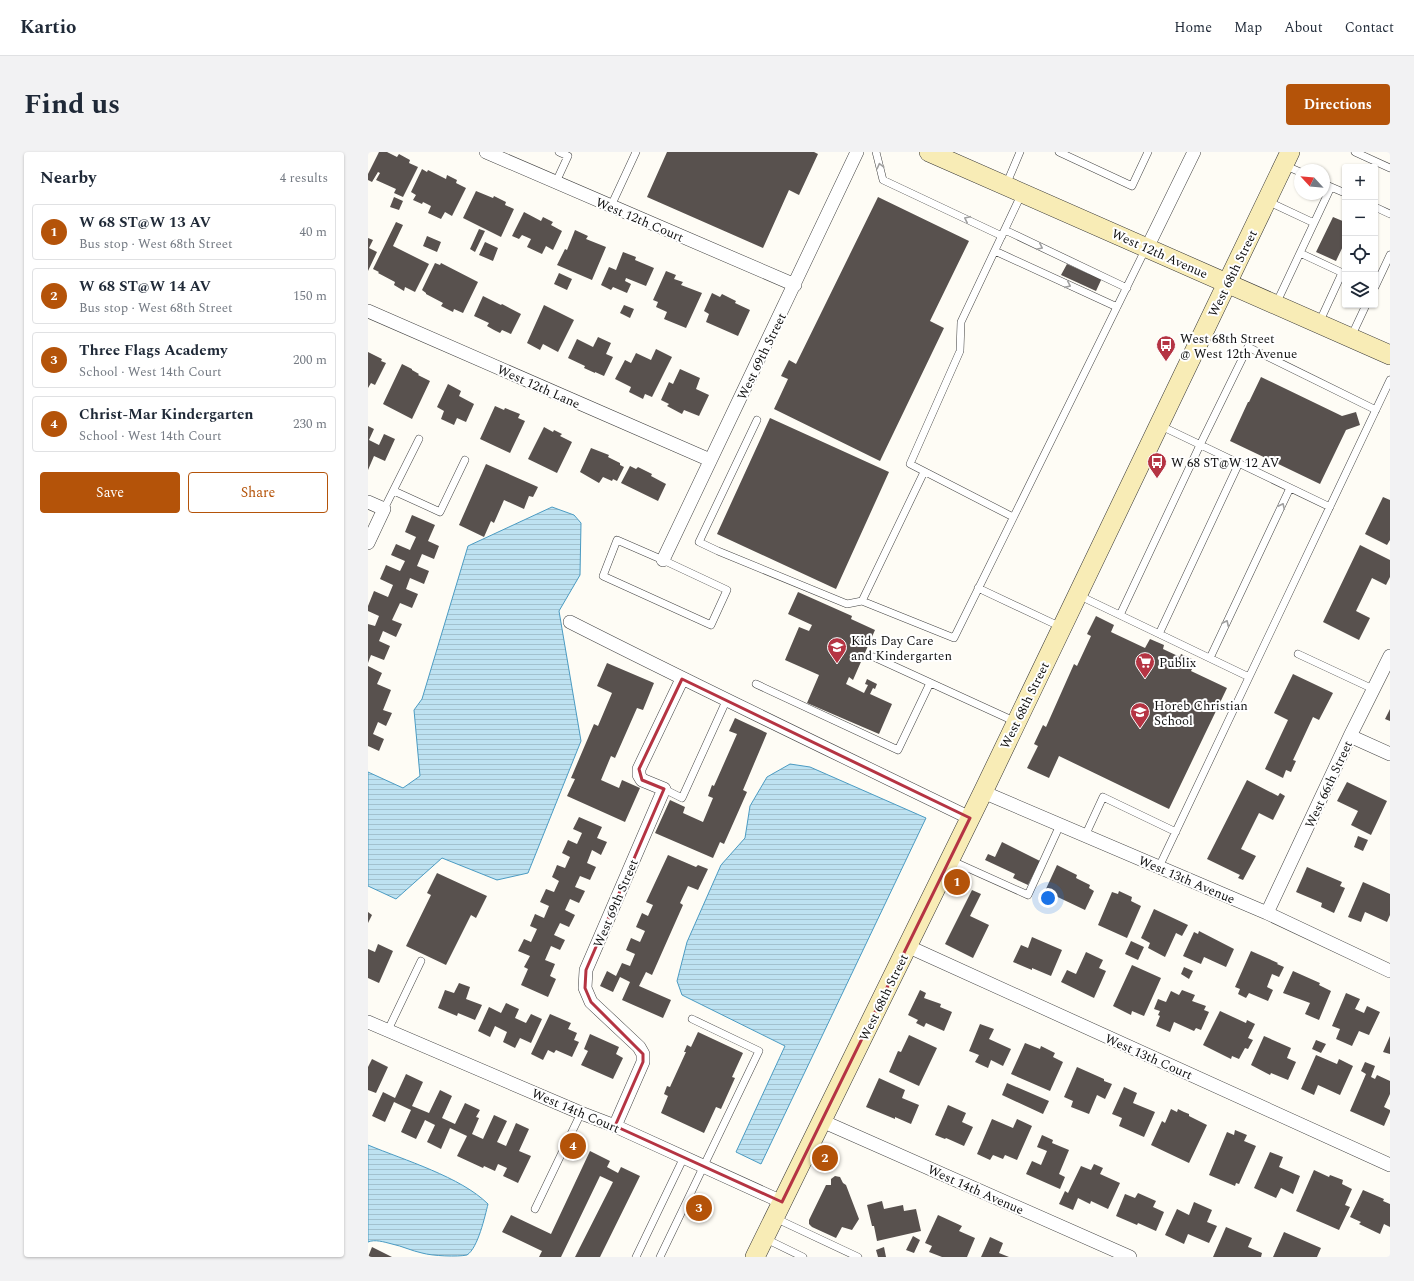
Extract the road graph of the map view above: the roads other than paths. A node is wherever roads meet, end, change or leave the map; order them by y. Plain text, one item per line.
1 (486, 152) edge
2 (559, 152) edge
3 (636, 152) edge
4 (857, 152) edge
5 (876, 152) edge
6 (929, 152) edge
7 (1020, 152) edge
8 (1059, 152) edge
9 (1148, 152) edge
10 (1194, 152) edge
11 (1355, 152) edge
12 (1291, 163) edge
13 (1390, 168) edge
14 (556, 182) junction
15 (1005, 186) junction
16 (1330, 186) edge
17 (1342, 192) edge
18 (1022, 193) junction
19 (1322, 200) edge
20 (1267, 201) junction
21 (611, 206) junction
22 (1378, 208) edge
23 (1390, 214) edge
24 (1314, 223) junction
25 (1003, 233) junction
26 (1147, 248) junction
27 (994, 252) junction
28 (1300, 253) junction
29 (1390, 255) edge
30 (1342, 273) edge
31 (1342, 278) edge
32 (1378, 281) edge
33 (1227, 283) junction
34 (795, 285) junction
35 (1127, 288) junction
36 (1276, 304) junction
37 (1117, 307) junction
38 (1365, 308) edge
39 (368, 311) edge
40 (1319, 323) junction
41 (1351, 337) junction
42 (1390, 354) edge
43 (1390, 380) edge
44 (1376, 410) junction
45 (757, 420) dead end
46 (1159, 425) junction
47 (419, 439) dead end
48 (1200, 445) junction
49 (466, 460) dead end
50 (710, 460) junction
51 (1239, 463) junction
52 (924, 472) junction
53 (1290, 488) junction
54 (394, 491) junction
55 (368, 502) edge
56 (1330, 507) junction
57 (384, 509) junction
58 (1013, 517) junction
59 (368, 543) edge
60 (663, 560) junction
61 (978, 588) junction
62 (1077, 595) junction
63 (862, 601) junction
64 (1120, 615) junction
65 (570, 622) dead end
66 (1062, 627) junction
67 (1159, 634) junction
68 (1298, 654) dead end
69 (1390, 656) edge
70 (874, 657) dead end
71 (1210, 658) junction
72 (1249, 677) junction
73 (682, 679) junction
74 (930, 683) junction
75 (756, 684) dead end
76 (1373, 689) junction
77 (727, 699) junction
78 (1016, 722) junction
79 (1350, 736) junction
80 (1390, 754) edge
81 (664, 789) junction
82 (983, 792) junction
83 (970, 818) junction
84 (1060, 825) junction
85 (1176, 832) junction
86 (1085, 836) junction
87 (950, 860) junction
88 (1159, 867) junction
89 (1267, 913) junction
90 (907, 946) junction
91 (421, 961) dead end
92 (1390, 971) edge
93 (692, 1019) dead end
94 (368, 1022) edge
95 (388, 1030) junction
96 (581, 1113) junction
97 (822, 1121) junction
98 (614, 1126) junction
99 (684, 1157) junction
100 (1390, 1165) edge
101 (704, 1166) junction
102 (535, 1209) dead end
103 (778, 1210) junction
104 (764, 1238) junction
105 (636, 1257) edge
106 (660, 1257) edge
107 (755, 1257) edge
108 (803, 1257) edge
109 (858, 1257) edge
110 (1130, 1257) edge

1 - 14 street, West 12th Court
2 - 14 lane
3 - 21 lane
4 - 34 street, West 69th Street
25 -> 5 lane
6 - 15 main road, West 12th Avenue
7 - 15 lane
8 - 9 lane
10 - 26 street
11 - 13 lane
12 - 20 main road, West 68th Street
14 - 21 street, West 12th Court
15 - 18 main road, West 12th Avenue
16 - 17 lane
18 - 25 lane
18 - 26 main road, West 12th Avenue
19 - 24 lane
20 - 24 lane
20 - 33 main road, West 68th Street
21 - 34 street, West 12th Court
22 - 23 lane
24 - 28 lane
25 - 27 lane
25 -> 35 lane
26 - 33 main road, West 12th Avenue
26 - 35 lane
27 -> 37 lane
27 - 52 lane
28 - 30 lane
28 - 36 lane
29 - 32 lane
31 - 40 lane
33 - 36 main road, West 12th Avenue
33 - 46 main road, West 68th Street
34 - 50 street, West 69th Street
35 - 37 lane
36 - 40 main road, West 12th Avenue
37 - 58 lane
38 - 41 lane
39 - 50 street, West 12th Lane
40 - 41 main road, West 12th Avenue
41 - 42 main road, West 12th Avenue
43 - 44 lane
44 - 48 lane
44 - 56 lane
45 - 63 lane
46 - 48 lane
46 - 62 main road, West 68th Street
47 - 54 lane
48 - 51 lane
48 - 64 lane
49 - 54 lane
50 - 60 street, West 69th Street
51 - 53 lane
51 - 67 lane
52 - 58 lane
52 - 63 lane
53 - 56 lane
71 -> 53 lane
54 - 57 lane
55 - 57 street
56 - 72 lane
57 - 59 street
58 - 61 lane
60 - 60 lane
61 - 63 lane
61 - 66 lane
62 - 64 lane
62 - 66 main road, West 68th Street
64 - 67 lane
65 - 73 street
66 - 78 main road, West 68th Street
67 - 71 lane
68 - 76 lane
69 - 76 street, West 66th Street
70 - 74 lane
71 - 72 lane
72 - 85 lane
73 - 77 street
73 - 81 street
74 - 75 lane
74 - 78 lane
76 - 79 street, West 66th Street
77 - 81 lane
77 - 83 street
78 - 82 main road, West 68th Street
79 - 80 street
79 - 89 street, West 66th Street
81 - 98 street, West 69th Street
82 - 83 main road, West 68th Street
82 - 84 street, West 13th Avenue
83 - 87 main road, West 68th Street
84 - 86 street, West 13th Avenue
84 - 87 lane
85 - 86 lane
85 - 88 lane
86 - 88 street, West 13th Avenue
87 - 90 main road, West 68th Street
88 - 89 street, West 13th Avenue
89 - 92 street, West 13th Avenue
90 - 97 main road, West 68th Street
90 - 100 street, West 13th Court
91 - 95 lane
93 - 101 lane
94 - 95 street, West 14th Court
95 - 96 street, West 14th Court
96 - 98 street, West 14th Court
96 - 102 lane
97 - 103 main road, West 68th Street
97 - 110 street, West 14th Avenue
98 - 99 street, West 14th Court
99 - 101 street, West 14th Court
99 - 105 lane
101 - 103 street, West 14th Court
101 - 106 lane
103 - 104 main road, West 68th Street
103 - 109 lane
104 - 107 main road, West 68th Street
104 - 108 lane

